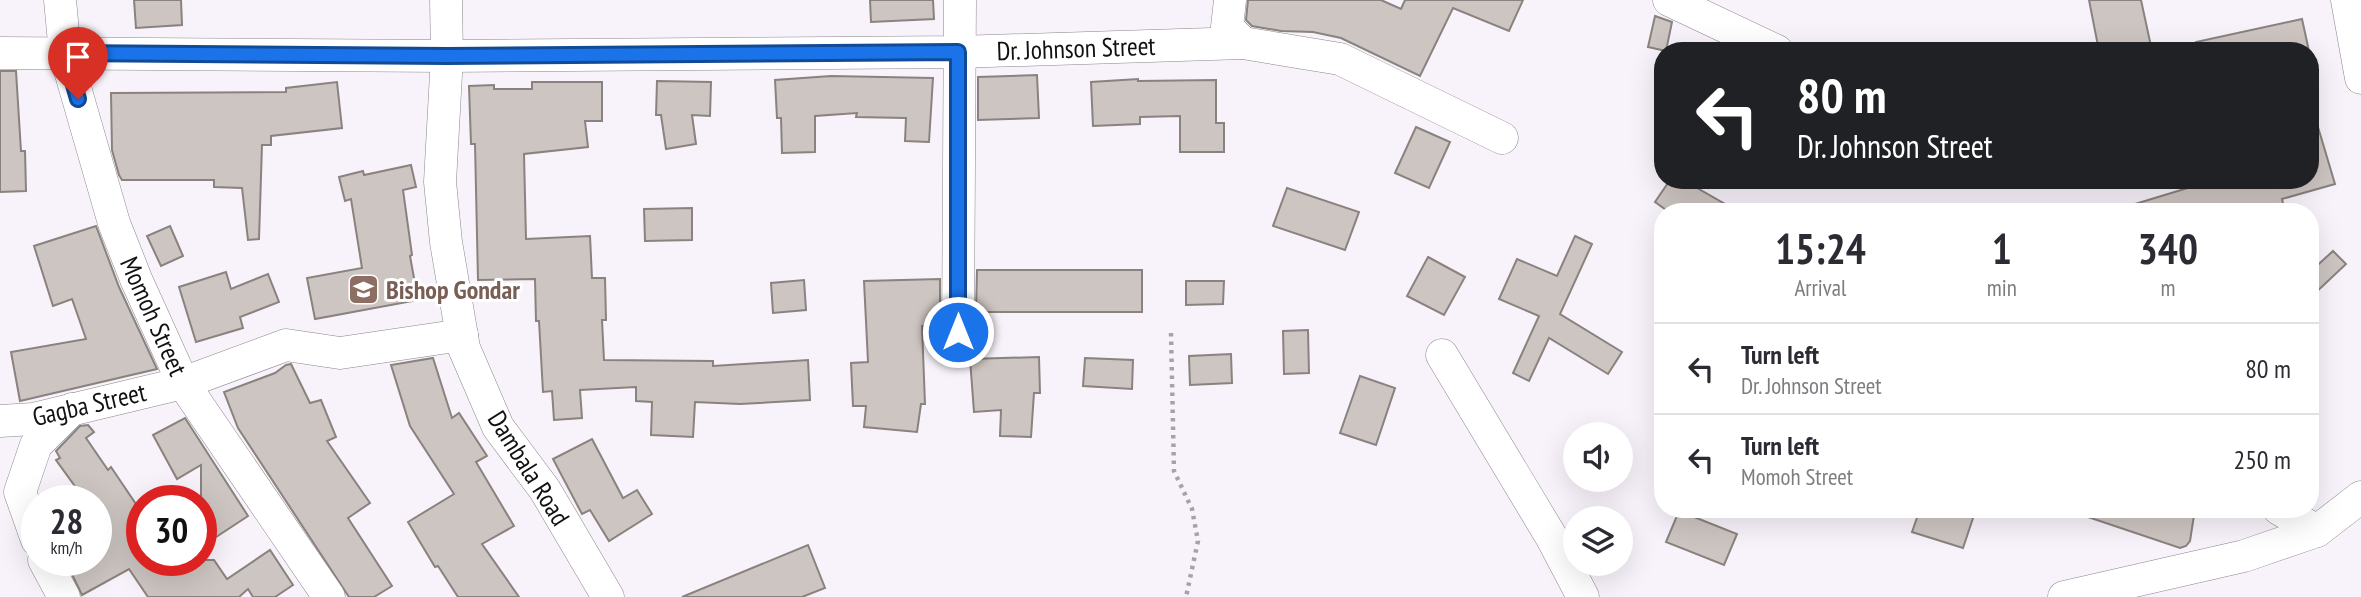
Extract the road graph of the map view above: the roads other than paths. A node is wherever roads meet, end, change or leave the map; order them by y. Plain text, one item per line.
1 (60, 0) edge
2 (446, 0) edge
3 (960, 0) edge
4 (1230, 0) edge
5 (1669, 0) edge
6 (2347, 0) edge
7 (1758, 42) edge
8 (1242, 43) junction
9 (0, 52) edge
10 (958, 52) junction
11 (65, 53) junction
12 (447, 56) junction
13 (2361, 78) edge
14 (1502, 138) dead end
15 (958, 332) dead end
16 (462, 335) junction
17 (1443, 355) dead end
18 (183, 383) junction
19 (73, 408) junction
20 (0, 421) edge
21 (22, 485) edge
22 (2361, 497) edge
23 (2295, 518) edge
24 (2317, 531) junction
25 (53, 576) edge
26 (64, 597) edge
27 (329, 597) edge
28 (608, 597) edge
29 (1584, 597) edge
30 (2064, 597) edge

1 - 11 street, Momoh Street
2 - 12 street, Dambala Road
3 - 10 street
4 - 8 street
5 - 7 street
6 - 13 street
8 - 10 street, Dr. Johnson Street
8 - 14 street, Dr. Johnson Street
9 - 11 street, Dr. Johnson Street
10 - 12 street, Dr. Johnson Street
10 - 15 street
11 - 12 street, Dr. Johnson Street
11 - 18 street, Momoh Street
12 - 16 street, Dambala Road
16 - 18 street, Gagba Street
16 - 28 street, Dambala Road
17 - 29 street
18 - 19 street, Gagba Street
18 - 27 street, Momoh Street
19 - 20 street, Gagba Street
19 - 21 street
22 - 24 street
23 - 24 street
24 - 30 street
25 - 26 street

